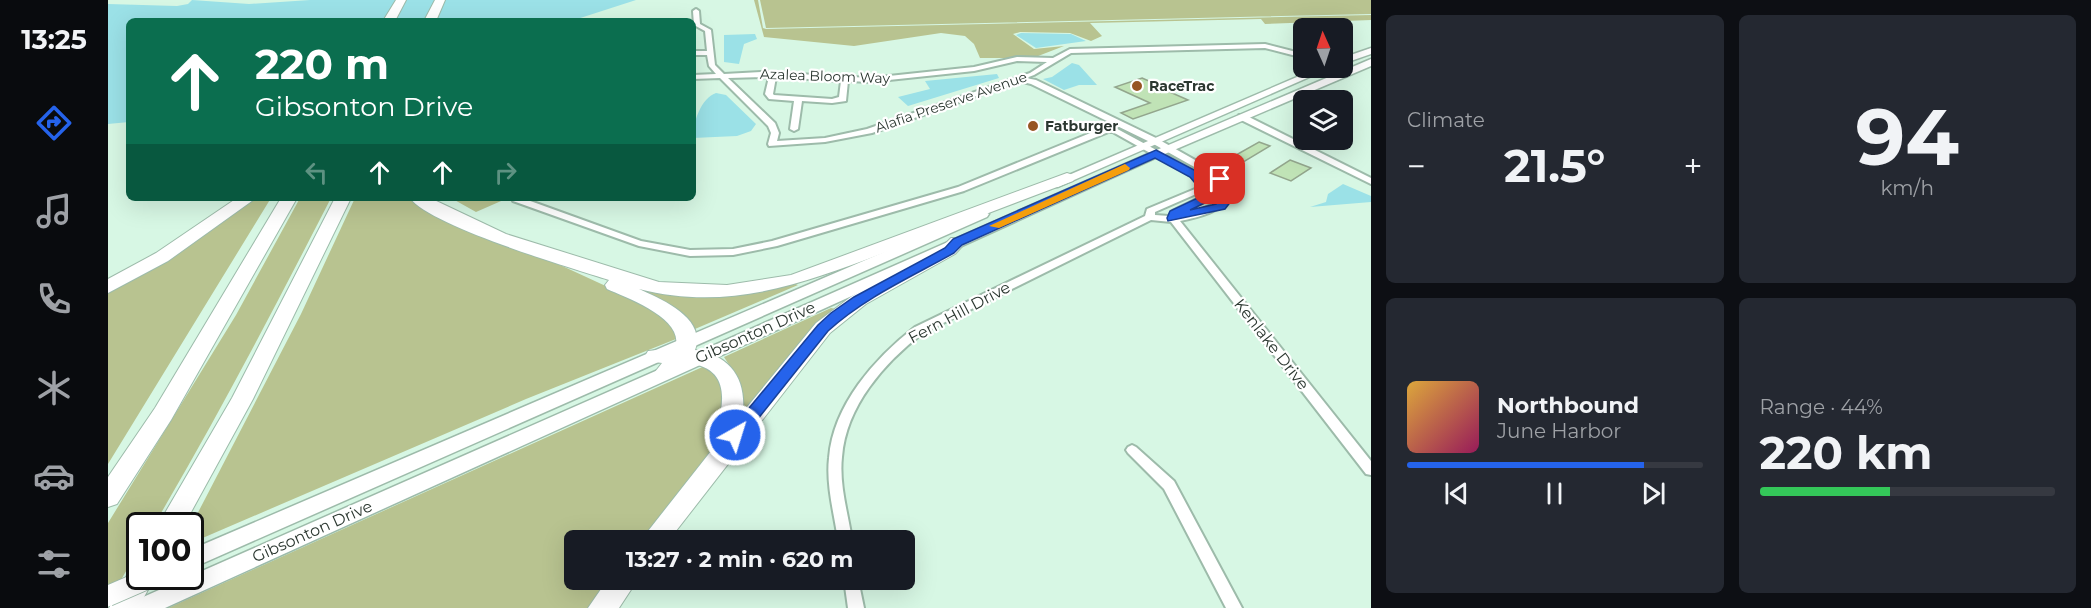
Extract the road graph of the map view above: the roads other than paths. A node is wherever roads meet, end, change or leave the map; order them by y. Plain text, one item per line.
1 (401, 0) edge
2 (440, 0) edge
3 (696, 11) dead end
4 (391, 18) edge
5 (431, 18) edge
6 (709, 52) junction
7 (1293, 52) edge
8 (696, 53) edge
9 (1371, 53) edge
10 (1049, 62) junction
11 (1371, 62) edge
12 (1353, 63) edge
13 (1353, 65) edge
14 (719, 74) junction
15 (773, 75) junction
16 (696, 77) edge
17 (1303, 78) edge
18 (1318, 78) edge
19 (1322, 78) edge
20 (845, 79) junction
21 (1021, 80) junction
22 (1290, 95) junction
23 (798, 100) junction
24 (1242, 117) junction
25 (1112, 128) junction
26 (794, 129) dead end
27 (1150, 146) junction
28 (1168, 148) junction
29 (1067, 178) junction
30 (1371, 181) edge
31 (1203, 186) junction
32 (244, 201) edge
33 (287, 201) edge
34 (342, 201) edge
35 (423, 201) edge
36 (522, 201) edge
37 (1150, 217) junction
38 (1173, 218) junction
39 (957, 242) junction
40 (549, 255) junction
41 (108, 287) edge
42 (692, 350) junction
43 (661, 364) junction
44 (1132, 450) dead end
45 (721, 453) junction
46 (1371, 470) edge
47 (108, 497) edge
48 (178, 512) edge
49 (662, 530) edge
50 (843, 530) edge
51 (204, 554) edge
52 (126, 588) edge
53 (133, 590) edge
54 (616, 590) edge
55 (853, 590) edge
56 (108, 596) edge
57 (123, 608) edge
58 (142, 608) edge
59 (602, 608) edge
60 (856, 608) edge
61 (1234, 608) edge

1 - 4 highway
2 - 5 highway
3 - 6 street
6 - 8 street
6 - 14 street
7 - 10 street, Alafia Preserve Avenue
9 - 12 main road
10 - 20 street, Azalea Bloom Way
10 - 21 street, Alafia Preserve Avenue
11 - 13 main road, Gibsonton Drive
14 - 15 street, Azalea Bloom Way
14 - 16 street, Azalea Bloom Way
14 - 21 street, Alafia Preserve Avenue
15 - 20 street, Azalea Bloom Way
15 - 23 street
17 - 27 main road, Gibsonton Drive
18 - 22 main road
19 - 22 main road, Gibsonton Drive
20 - 23 street
21 - 25 street
21 - 27 street
22 - 24 main road, Gibsonton Drive
23 - 26 street
24 - 28 main road, Gibsonton Drive
24 - 30 street
25 - 27 street
25 - 36 street
27 - 28 main road, Gibsonton Drive
27 - 29 main road, Gibsonton Drive
27 - 31 street
27 - 39 main road, Gibsonton Drive
28 - 38 street, Fern Hill Drive
29 - 40 highway
29 - 42 main road, Gibsonton Drive
31 - 37 street, Fern Hill Drive
31 - 38 street
32 - 41 highway
33 - 47 highway
34 - 48 highway
35 - 40 highway
37 - 38 street, Fern Hill Drive
37 - 50 street, Fern Hill Drive
38 - 46 street, Kenlake Drive
39 - 42 main road, Gibsonton Drive
39 - 45 highway
40 - 42 highway
42 - 43 highway
42 - 45 highway
43 - 51 main road, Gibsonton Drive
43 - 58 main road, Gibsonton Drive
44 - 61 street
45 - 49 highway
52 - 56 main road, bridge
53 - 57 highway
54 - 59 highway
55 - 60 street

